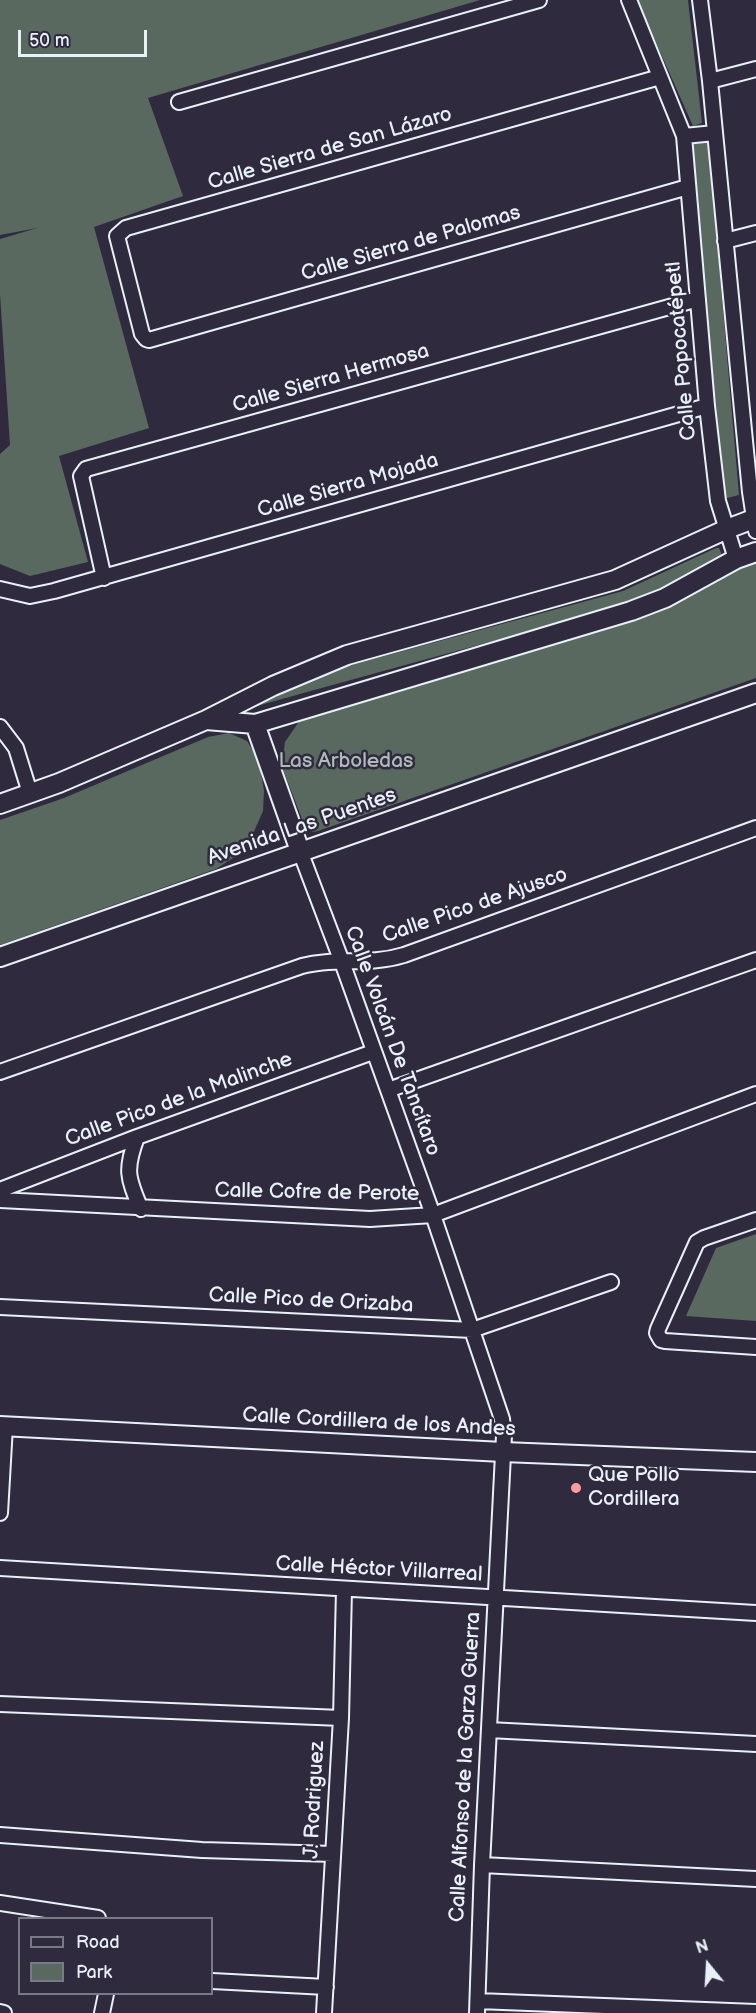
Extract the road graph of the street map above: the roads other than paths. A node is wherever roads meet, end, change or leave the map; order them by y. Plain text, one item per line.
1 (539, 0) edge
2 (629, 0) edge
3 (700, 0) edge
4 (756, 69) edge
5 (660, 77) junction
6 (710, 81) junction
7 (179, 102) dead end
8 (714, 133) junction
9 (684, 136) junction
10 (688, 187) junction
11 (756, 233) edge
12 (725, 241) junction
13 (698, 299) junction
14 (146, 339) joint
15 (756, 395) edge
16 (742, 398) junction
17 (707, 406) junction
18 (755, 523) edge
19 (727, 529) junction
20 (756, 552) edge
21 (736, 559) junction
22 (104, 578) junction
23 (0, 590) edge
24 (756, 693) edge
25 (206, 720) junction
26 (255, 724) junction
27 (0, 727) edge
28 (30, 794) junction
29 (0, 804) edge
30 (756, 828) edge
31 (300, 851) junction
32 (0, 957) edge
33 (756, 960) edge
34 (342, 963) junction
35 (373, 1052) junction
36 (0, 1072) edge
37 (388, 1090) junction
38 (756, 1094) edge
39 (137, 1137) junction
40 (0, 1190) edge
41 (0, 1200) edge
42 (141, 1209) junction
43 (433, 1215) junction
44 (756, 1220) edge
45 (611, 1282) dead end
46 (0, 1307) edge
47 (472, 1330) junction
48 (756, 1347) edge
49 (2, 1426) edge
50 (503, 1452) junction
51 (756, 1462) edge
52 (0, 1513) edge
53 (0, 1568) edge
54 (344, 1590) junction
55 (494, 1597) junction
56 (756, 1613) edge
57 (0, 1704) edge
58 (341, 1718) junction
59 (489, 1730) junction
60 (756, 1744) edge
61 (0, 1835) edge
62 (333, 1854) junction
63 (482, 1865) junction
64 (756, 1879) edge
65 (0, 1903) edge
66 (91, 1917) edge
67 (213, 1981) edge
68 (326, 1987) junction
69 (106, 1995) edge
70 (478, 2007) edge
71 (756, 2012) edge
72 (102, 2013) edge
73 (324, 2013) edge

1 - 7 street
2 - 5 street, Calle Popocatépetl
3 - 6 street
4 - 6 street
5 - 9 street, Calle Popocatépetl
5 - 14 street, Calle Sierra de San Lázaro
6 - 8 street
8 - 9 street
8 - 12 street
9 - 10 street, Calle Popocatépetl
10 - 13 street, Calle Popocatépetl
10 - 14 street, Calle Sierra de Palomas
11 - 12 street
12 - 16 street
13 - 17 street, Calle Popocatépetl
13 - 22 street, Calle Sierra Hermosa
15 - 16 street
16 - 18 street
17 - 19 street, Calle Popocatépetl
17 - 22 street, Calle Sierra Mojada
18 - 19 street
19 - 21 street, Calle Popocatépetl
19 - 25 street
20 - 21 street
21 - 26 street
22 - 23 street, Calle Sierra Mojada
24 - 31 street, Avenida Las Puentes
25 - 26 street
25 - 28 street
26 - 31 street
27 - 28 street
28 - 29 street
30 - 34 street, Calle Pico de Ajusco
31 - 32 street, Avenida Las Puentes
31 - 34 street, Calle Volcán De Tancítaro
33 - 37 street
34 - 35 street, Calle Volcán De Tancítaro
34 - 36 street, Calle Pico de Ajusco
35 - 37 street, Calle Volcán De Tancítaro
35 - 39 street, Calle Pico de la Malinche
37 - 43 street, Calle Volcán De Tancítaro
38 - 43 street, Calle Cofre de Perote
39 - 40 street, Calle Pico de la Malinche
39 - 42 street
41 - 42 street, Calle Cofre de Perote
42 - 43 street, Calle Cofre de Perote
43 - 47 street, Calle Volcán De Tancítaro
44 - 48 street
45 - 47 street, Calle Pico de Orizaba
46 - 47 street, Calle Pico de Orizaba
47 - 50 street, Calle Volcán De Tancítaro
49 - 50 street, Calle Cordillera de los Andes
49 - 52 street
50 - 51 street, Calle Cordillera de los Andes
50 - 55 street, Calle Alfonso de la Garza Guerra
53 - 54 street, Calle Héctor Villarreal
54 - 55 street, Calle Héctor Villarreal
54 - 58 street, J. Rodriguez
55 - 56 street, Calle Héctor Villarreal
55 - 59 street, Calle Alfonso de la Garza Guerra
57 - 58 street
58 - 62 street, J. Rodriguez
59 - 60 street
59 - 63 street, Calle Alfonso de la Garza Guerra
61 - 62 street
62 - 68 street, J. Rodriguez
63 - 64 street
63 - 70 street, Calle Alfonso de la Garza Guerra
65 - 66 street
67 - 68 street
68 - 73 street, J. Rodriguez
69 - 72 street
70 - 71 street

